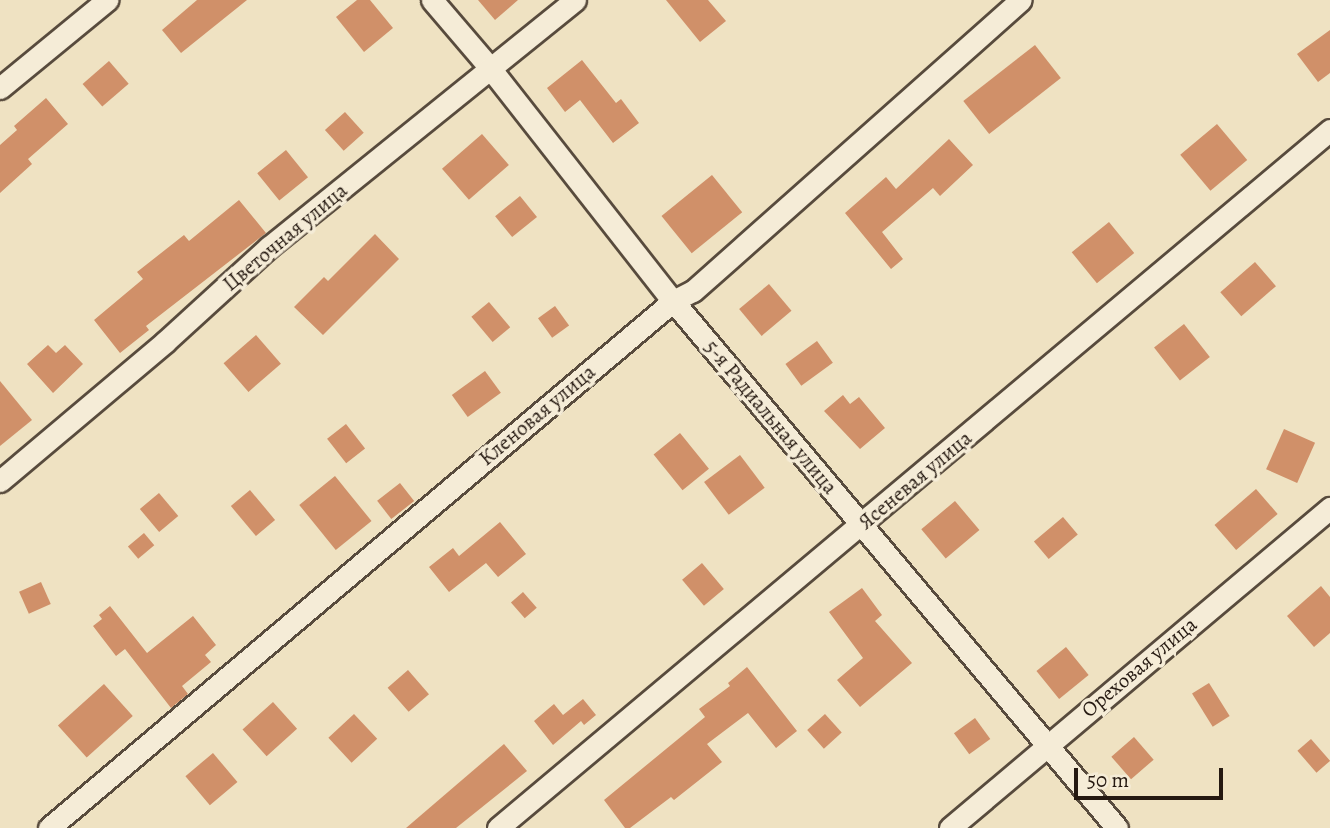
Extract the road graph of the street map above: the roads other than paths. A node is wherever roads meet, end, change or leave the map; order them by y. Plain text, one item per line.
1 (107, 0) edge
2 (432, 0) edge
3 (575, 0) edge
4 (1021, 0) edge
5 (491, 68) junction
6 (0, 88) edge
7 (1330, 130) edge
8 (673, 301) junction
9 (0, 481) edge
10 (1330, 508) edge
11 (861, 525) junction
12 (1046, 745) junction
13 (49, 828) edge
14 (498, 828) edge
15 (950, 828) edge
16 (1117, 828) edge

1 - 6 street
2 - 5 street, 5-я Радиальная улица
3 - 5 street, Цветочная улица
4 - 8 street, Кленовая улица
5 - 8 street, 5-я Радиальная улица
5 - 9 street, Цветочная улица
7 - 11 street, Ясеневая улица
8 - 11 street, 5-я Радиальная улица
8 - 13 street, Кленовая улица
10 - 12 street, Ореховая улица
11 - 12 street, 5-я Радиальная улица
11 - 14 street, Ясеневая улица
12 - 15 street, Ореховая улица
12 - 16 street, 5-я Радиальная улица

